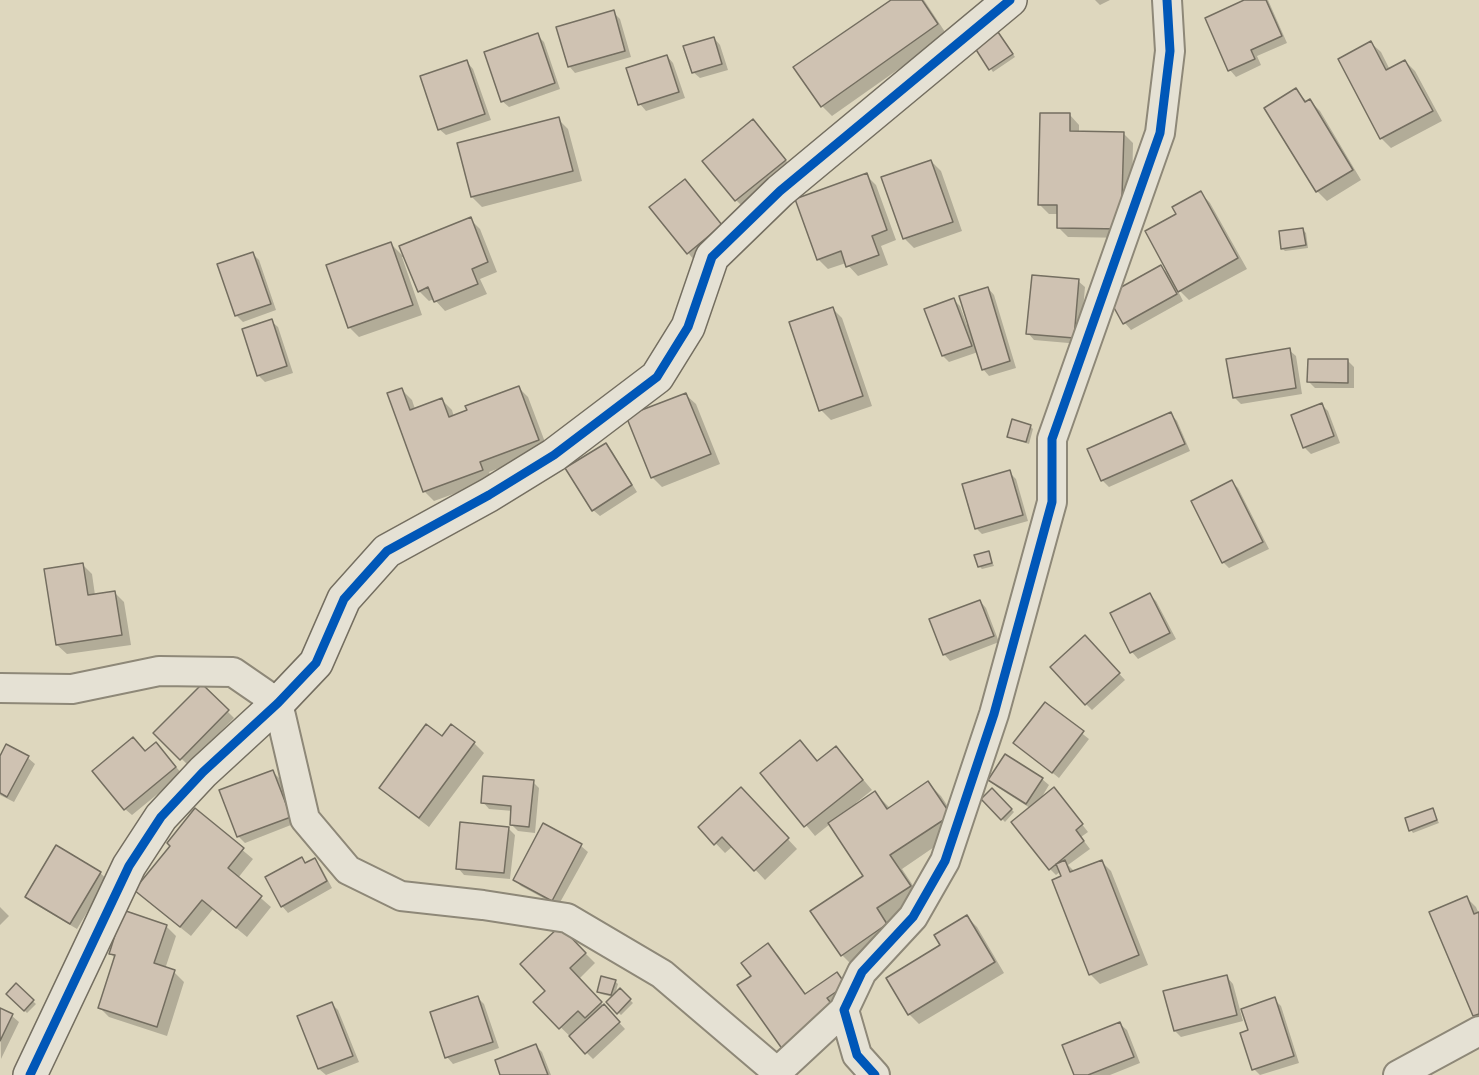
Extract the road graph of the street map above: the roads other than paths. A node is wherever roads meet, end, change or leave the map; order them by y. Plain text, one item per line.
1 (1010, 0) edge
2 (1167, 0) edge
3 (0, 688) edge
4 (278, 703) junction
5 (844, 1010) junction
6 (1479, 1031) edge
7 (821, 1032) junction
8 (866, 1065) edge
9 (775, 1074) edge
10 (30, 1075) edge
11 (1398, 1075) edge

1 - 4 street
2 - 5 street
3 - 4 street
4 - 9 street
4 - 10 street
5 - 7 street
5 - 8 street
6 - 11 street
7 - 8 street
7 - 9 street

